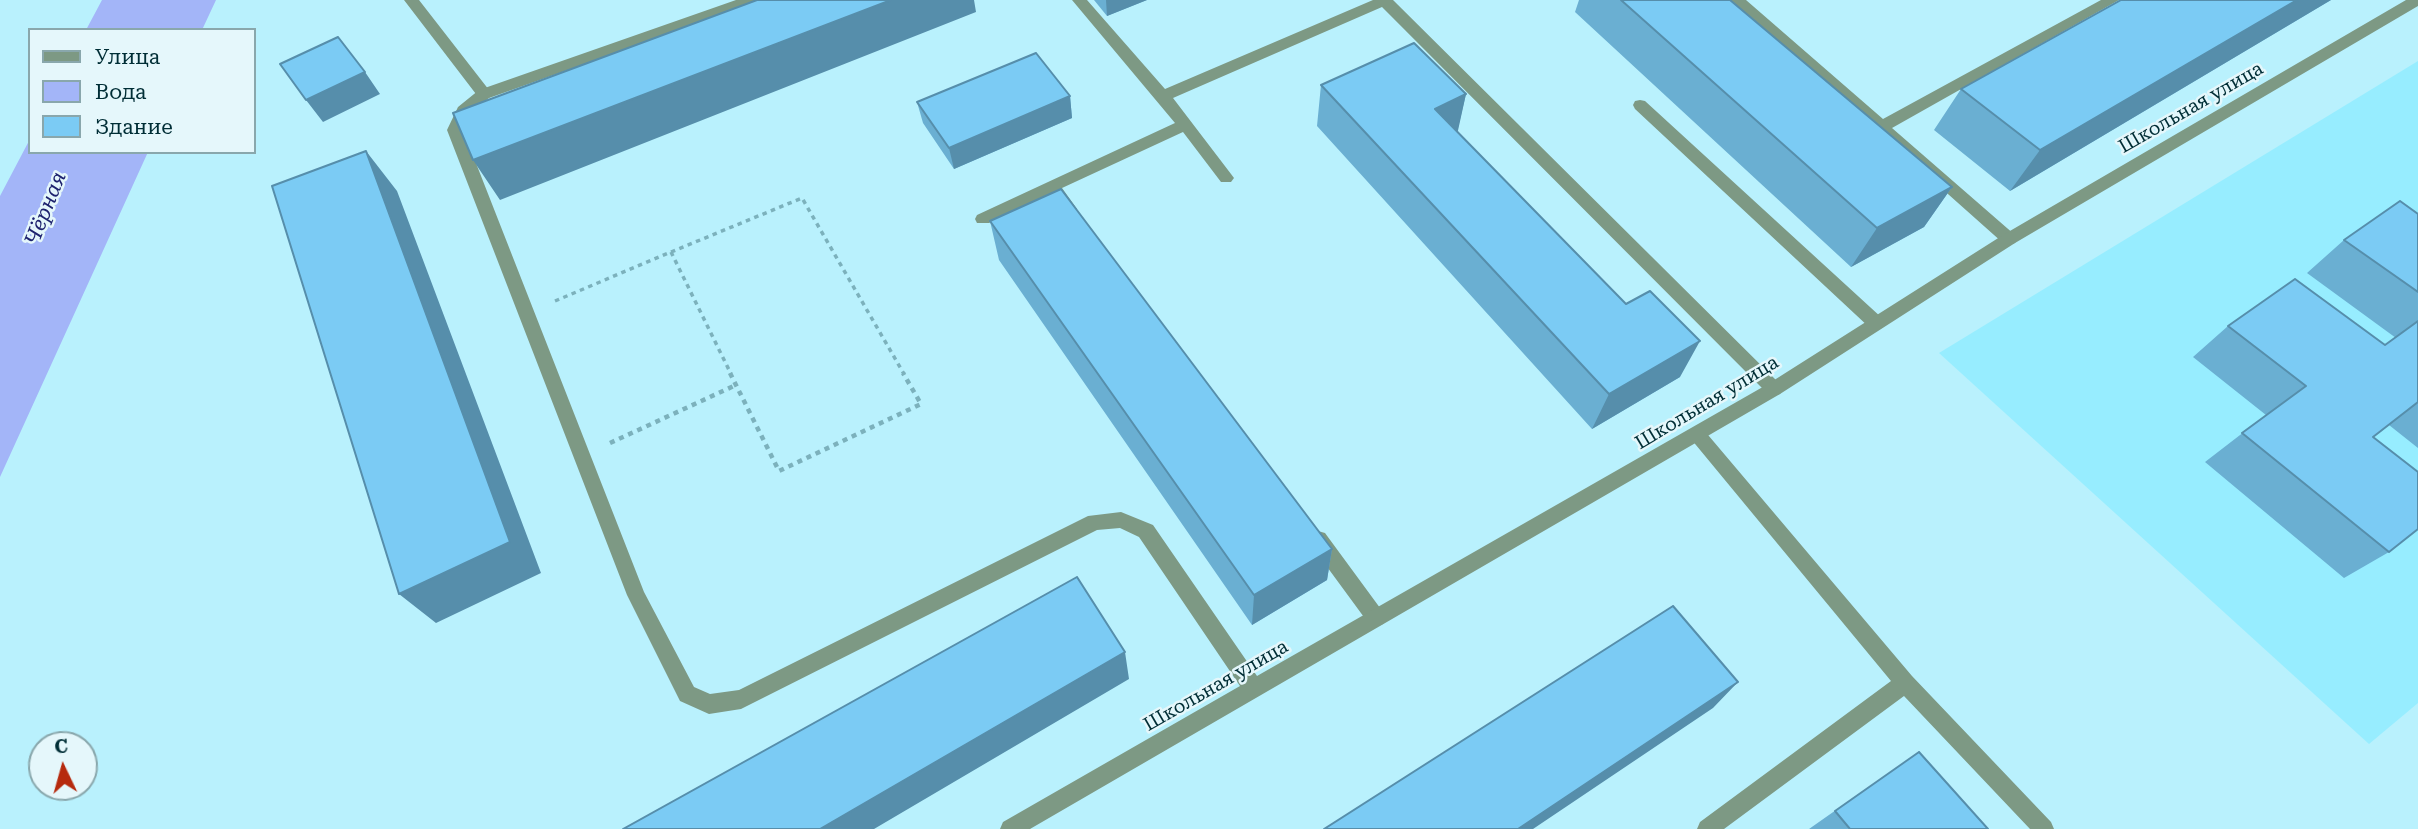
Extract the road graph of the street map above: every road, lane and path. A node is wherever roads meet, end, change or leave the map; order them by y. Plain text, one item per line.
1 (411, 0) edge
2 (751, 0) edge
3 (1079, 0) edge
4 (1385, 0) edge
5 (1737, 0) edge
6 (2112, 0) edge
7 (2417, 0) edge
8 (484, 94) junction
9 (1163, 96) junction
10 (1640, 105) dead end
11 (1185, 125) junction
12 (1881, 127) junction
13 (1226, 178) dead end
14 (1052, 186) junction
15 (983, 219) dead end
16 (1077, 219) edge
17 (2009, 239) junction
18 (671, 252) junction
19 (526, 313) junction
20 (1876, 323) junction
21 (736, 385) junction
22 (1774, 389) junction
23 (1697, 434) junction
24 (582, 456) junction
25 (1306, 523) edge
26 (1376, 618) junction
27 (1905, 682) junction
28 (1253, 688) junction
29 (1010, 829) edge
30 (1707, 829) edge
31 (2044, 829) edge

1 - 8 street
2 - 8 street
3 - 9 street
4 - 9 street
4 - 22 street
5 - 12 street
6 - 12 street
7 - 17 street, Школьная улица
8 - 19 street
9 - 11 street
10 - 20 street
11 - 13 street
11 - 14 street
12 - 17 street
14 - 15 street
14 - 16 street
17 - 20 street, Школьная улица
18 - 19 path
18 - 21 path
18 - 21 path
19 - 24 street
20 - 22 street, Школьная улица
21 - 24 path
22 - 23 street, Школьная улица
23 - 26 street, Школьная улица
23 - 27 street
24 - 28 street
25 - 26 street
26 - 28 street, Школьная улица
27 - 30 street
27 - 31 street
28 - 29 street, Школьная улица

